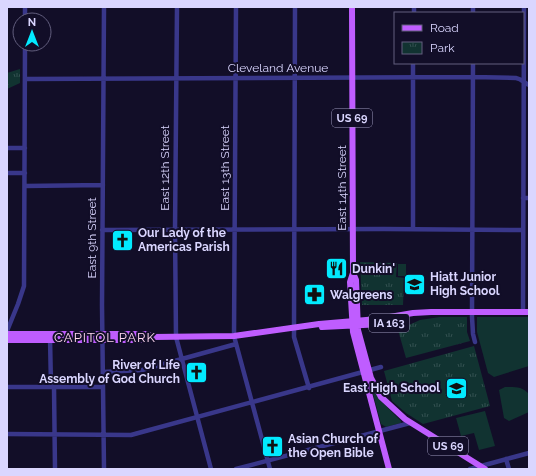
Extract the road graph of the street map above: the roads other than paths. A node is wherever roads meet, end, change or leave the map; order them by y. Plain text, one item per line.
1 (104, 7) edge
2 (176, 7) edge
3 (236, 7) edge
4 (295, 7) edge
5 (352, 7) edge
6 (524, 7) edge
7 (25, 52) edge
8 (413, 64) edge
9 (473, 64) edge
10 (413, 77) junction
11 (473, 77) junction
12 (176, 78) junction
13 (235, 78) junction
14 (295, 78) junction
15 (352, 78) junction
16 (25, 79) junction
17 (103, 79) junction
18 (524, 81) junction
19 (529, 85) edge
20 (7, 148) edge
21 (25, 148) junction
22 (7, 173) edge
23 (25, 173) junction
24 (103, 185) junction
25 (25, 186) junction
26 (523, 198) junction
27 (529, 198) edge
28 (234, 229) junction
29 (294, 229) junction
30 (353, 229) junction
31 (413, 229) junction
32 (473, 229) junction
33 (102, 230) junction
34 (175, 230) junction
35 (523, 230) junction
36 (472, 312) junction
37 (526, 312) edge
38 (355, 323) junction
39 (294, 328) junction
40 (7, 332) edge
41 (234, 336) junction
42 (50, 337) junction
43 (103, 337) junction
44 (176, 337) junction
45 (7, 340) edge
46 (475, 342) dead end
47 (236, 344) junction
48 (182, 360) junction
49 (381, 367) dead end
50 (366, 371) junction
51 (103, 372) junction
52 (7, 387) edge
53 (52, 387) junction
54 (103, 387) junction
55 (309, 388) junction
56 (252, 403) junction
57 (197, 418) junction
58 (410, 423) junction
59 (378, 430) junction
60 (7, 434) edge
61 (54, 434) junction
62 (104, 435) junction
63 (529, 453) edge
64 (506, 459) junction
65 (268, 460) junction
66 (498, 461) junction
67 (483, 468) edge
68 (494, 468) edge
69 (55, 469) edge
70 (104, 469) edge
71 (211, 469) edge
72 (236, 469) edge
73 (270, 469) edge
74 (389, 469) edge
75 (470, 469) edge
76 (509, 469) edge

1 - 17 street, East 9th Street
2 - 12 street, East 12th Street
3 - 13 street, East 13th Street
4 - 14 street
5 - 15 main road, East 14th Street / US 69
6 - 18 street
7 - 16 street
8 - 10 street
9 - 11 street
10 - 11 street, Cleveland Avenue
10 - 15 street, Cleveland Avenue
10 - 31 street
11 - 18 street, Cleveland Avenue
11 - 32 street
12 - 13 street, Cleveland Avenue
12 - 17 street, Cleveland Avenue
12 - 34 street, East 12th Street
13 - 14 street, Cleveland Avenue
13 - 28 street, East 13th Street
14 - 15 street, Cleveland Avenue
14 - 29 street
15 - 30 main road, East 14th Street / US 69
16 - 17 street, Cleveland Avenue
16 - 21 street
17 - 24 street, East 9th Street
18 - 19 street, Cleveland Avenue
18 - 26 street
20 - 21 street
21 - 23 street
22 - 23 street
23 - 25 street
24 - 25 street
24 - 33 street, East 9th Street
25 - 40 street
26 - 27 street
26 - 35 street
28 - 29 street
28 - 34 street
28 - 41 street, East 13th Street
29 - 30 street
29 - 39 street
30 - 31 street
30 - 38 main road, East 14th Street / US 69
31 - 32 street
32 - 35 street
32 - 36 street
33 - 34 street
33 - 43 street, East 9th Street
34 - 44 street, East 12th Street
35 - 37 street
36 - 37 main road, IA 163
36 - 38 main road, IA 163
36 - 46 street
38 - 39 main road
38 - 50 main road, East 14th Street / US 69
39 - 41 main road
39 - 55 street
40 - 42 main road
41 - 44 main road
41 - 47 street, East 13th Street
42 - 43 main road
42 - 45 main road
42 - 53 street
43 - 44 main road
43 - 51 street, East 9th Street
44 - 48 street, East 12th Street
47 - 48 street
47 - 56 street, East 13th Street
48 - 51 street
48 - 57 street, East 12th Street
49 - 50 street
50 - 55 street
50 - 58 main road, US 69
50 - 59 main road, East 14th Street / US 69
51 - 54 street, East 9th Street
52 - 53 street
53 - 54 street
53 - 61 street
54 - 62 street, East 9th Street
55 - 56 street
56 - 57 street
56 - 65 street, East 13th Street
57 - 62 street
57 - 71 street, East 12th Street
58 - 59 street
58 - 67 main road, US 69
59 - 65 street
59 - 74 main road, East 14th Street / US 69
60 - 61 street
61 - 62 street
61 - 69 street
62 - 70 street, East 9th Street
63 - 64 street
64 - 66 street
64 - 76 street
65 - 72 street
65 - 73 street, East 13th Street
66 - 67 street
66 - 68 street
67 - 75 street

